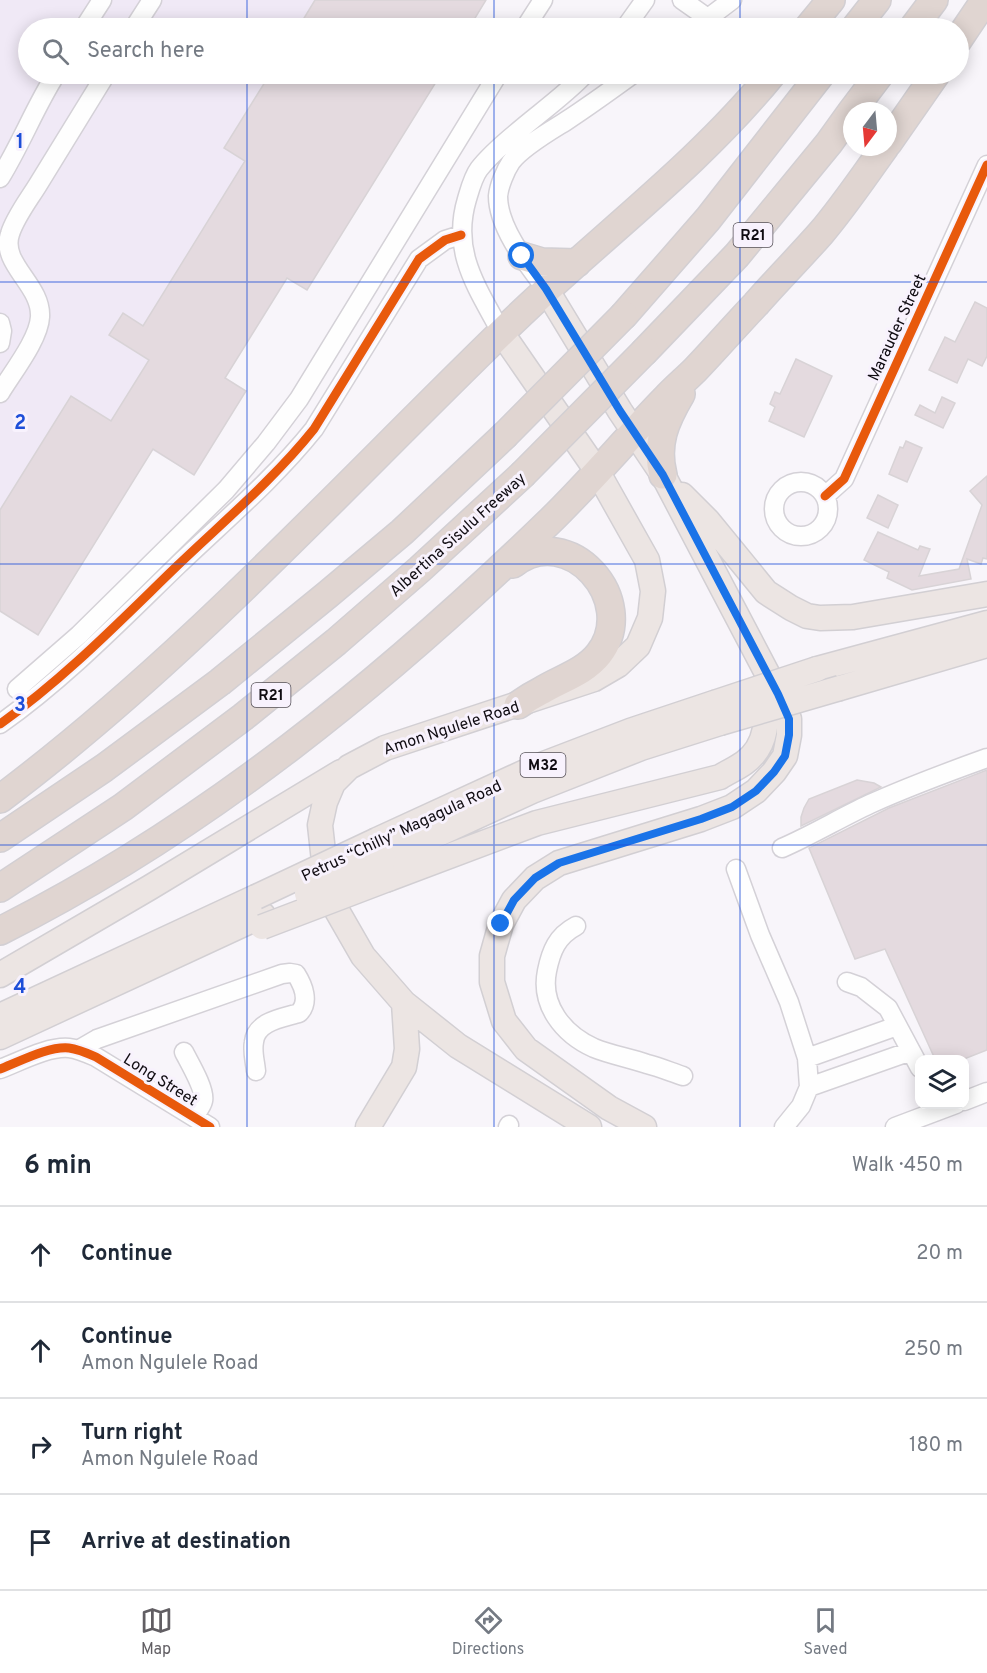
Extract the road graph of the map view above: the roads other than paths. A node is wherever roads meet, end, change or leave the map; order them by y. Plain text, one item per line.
1 (102, 0) edge
2 (152, 0) edge
3 (543, 0) edge
4 (645, 0) edge
5 (682, 0) edge
6 (732, 0) edge
7 (831, 0) edge
8 (877, 0) edge
9 (934, 0) edge
10 (986, 0) edge
11 (90, 18) edge
12 (140, 18) edge
13 (531, 18) edge
14 (632, 18) edge
15 (697, 18) edge
16 (710, 18) edge
17 (816, 18) edge
18 (863, 18) edge
19 (920, 18) edge
20 (969, 24) edge
21 (50, 84) edge
22 (100, 84) edge
23 (492, 84) edge
24 (573, 84) edge
25 (620, 84) edge
26 (764, 84) edge
27 (813, 84) edge
28 (872, 84) edge
29 (929, 84) edge
30 (859, 102) edge
31 (843, 123) edge
32 (897, 130) edge
33 (878, 156) edge
34 (987, 165) edge
35 (0, 178) edge
36 (461, 235) junction
37 (522, 256) junction
38 (578, 263) junction
39 (546, 289) junction
40 (0, 323) edge
41 (501, 332) junction
42 (0, 344) edge
43 (695, 370) junction
44 (0, 393) edge
45 (634, 433) junction
46 (597, 471) junction
47 (663, 476) junction
48 (825, 496) dead end
49 (987, 594) edge
50 (463, 603) junction
51 (987, 623) edge
52 (744, 628) junction
53 (987, 645) edge
54 (17, 689) dead end
55 (518, 705) junction
56 (717, 713) junction
57 (0, 724) edge
58 (987, 758) edge
59 (349, 767) junction
60 (0, 799) edge
61 (0, 838) edge
62 (782, 848) dead end
63 (383, 859) junction
64 (736, 869) dead end
65 (0, 888) edge
66 (260, 913) junction
67 (576, 926) dead end
68 (0, 931) edge
69 (0, 975) edge
70 (847, 982) dead end
71 (404, 1003) junction
72 (0, 1017) edge
73 (897, 1026) junction
74 (0, 1037) edge
75 (78, 1050) junction
76 (910, 1051) junction
77 (184, 1052) dead end
78 (807, 1058) junction
79 (915, 1060) edge
80 (0, 1069) edge
81 (256, 1071) dead end
82 (683, 1076) dead end
83 (809, 1087) junction
84 (987, 1092) edge
85 (969, 1099) edge
86 (934, 1109) edge
87 (199, 1123) edge
88 (368, 1127) edge
89 (589, 1127) edge
90 (644, 1127) edge
91 (784, 1127) edge
92 (895, 1127) edge

1 - 11 street
2 - 12 street
3 - 13 street
4 - 14 street
5 - 15 street
6 - 16 street
7 - 17 highway
8 - 18 highway
9 - 19 highway
10 - 20 highway
21 - 35 street
22 - 44 street
23 - 54 street
24 - 36 street
25 - 37 street
26 - 38 highway
27 - 61 highway, R21, bridge
28 - 30 highway, Albertina Sisulu Freeway / R21
29 - 32 highway
31 - 65 highway, Albertina Sisulu Freeway / R21, bridge
33 - 43 highway
34 - 48 street, Marauder Street
36 - 41 street
36 - 57 street
37 - 38 highway
37 - 39 street
38 - 39 highway
39 - 41 highway
39 - 45 main road
40 - 42 street
41 - 46 main road, Amon Ngulele Road
41 - 60 highway
43 - 45 highway
43 - 47 highway
45 - 46 highway
45 - 47 main road
46 - 50 highway
46 - 55 main road, Amon Ngulele Road
47 - 49 main road
47 - 52 main road
50 - 55 highway
50 - 68 highway
51 - 56 main road, Petrus “Chilly” Magagula Road / M32, bridge
52 - 63 main road
52 - 90 main road
53 - 56 main road, Petrus “Chilly” Magagula Road / M32, bridge
55 - 59 main road, Amon Ngulele Road
56 - 63 main road, Petrus “Chilly” Magagula Road / M32
58 - 62 street
59 - 69 main road
59 - 71 main road, Amon Ngulele Road
63 - 66 main road, Petrus “Chilly” Magagula Road / M32, bridge
63 - 66 main road, bridge
64 - 78 street
66 - 72 main road, Petrus “Chilly” Magagula Road / M32
66 - 74 main road, Petrus “Chilly” Magagula Road / M32
67 - 82 street
70 - 73 street
71 - 88 main road
71 - 89 main road, Amon Ngulele Road
73 - 76 street
73 - 78 street
75 - 80 street
75 - 81 street
75 - 87 street, Long Street
76 - 79 street
76 - 83 street
77 - 87 street
78 - 83 street
83 - 91 street
84 - 85 street
86 - 92 street

